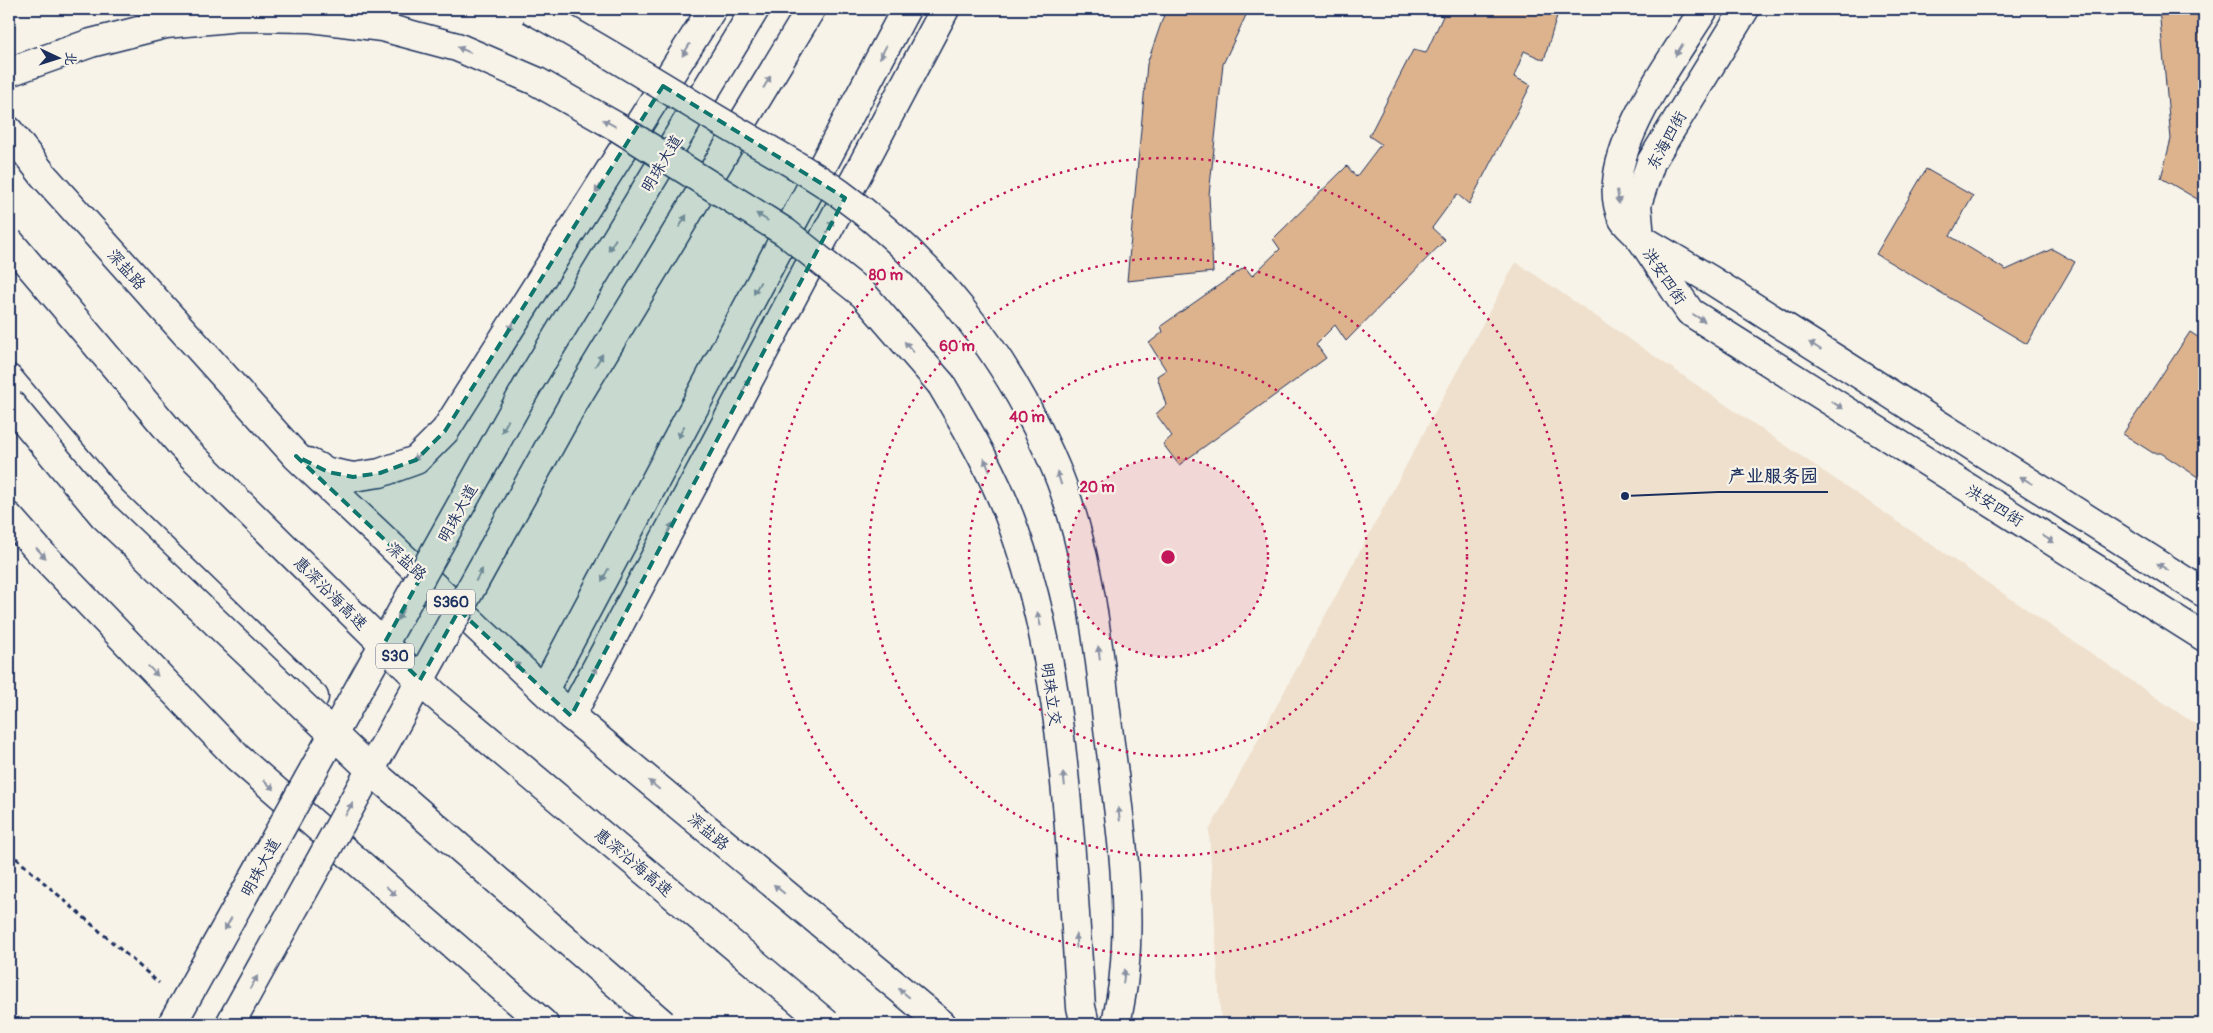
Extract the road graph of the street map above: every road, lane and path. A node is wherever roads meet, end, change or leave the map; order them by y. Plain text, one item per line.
1 (530, 9) edge
2 (712, 9) edge
3 (755, 9) edge
4 (811, 9) edge
5 (906, 9) edge
6 (945, 9) edge
7 (1704, 9) edge
8 (1745, 9) edge
9 (9, 72) edge
10 (9, 131) edge
11 (1640, 238) junction
12 (9, 241) edge
13 (9, 260) edge
14 (9, 379) edge
15 (9, 402) edge
16 (296, 456) junction
17 (9, 517) edge
18 (2204, 593) edge
19 (2204, 637) edge
20 (544, 690) junction
21 (571, 716) junction
22 (9, 852) edge
23 (161, 985) dead end
24 (172, 1024) edge
25 (230, 1024) edge
26 (544, 1024) edge
27 (663, 1024) edge
28 (677, 1024) edge
29 (814, 1024) edge
30 (827, 1024) edge
31 (942, 1024) edge
32 (1085, 1024) edge
33 (1116, 1024) edge

33 -> 1 main road, bridge
2 -> 16 main road
3 -> 24 main road, 明珠大道, bridge
25 -> 4 main road, bridge
5 -> 20 main road
21 -> 6 main road
7 -> 11 main road, 东海四街
8 - 11 main road, 东海四街
32 -> 9 main road, 明珠立交, bridge
10 - 16 main road, 深盐路 / S360
18 -> 11 main road, 洪安四街
11 -> 19 main road, 洪安四街
12 - 30 main road, 惠深沿海高速 / S30, bridge
13 - 29 main road
14 - 28 main road
15 - 27 main road, bridge
20 -> 16 main road, 深盐路 / S360
17 -> 26 main road
20 - 21 main road, 深盐路 / S360
31 -> 21 main road, 深盐路 / S360
22 - 23 path

